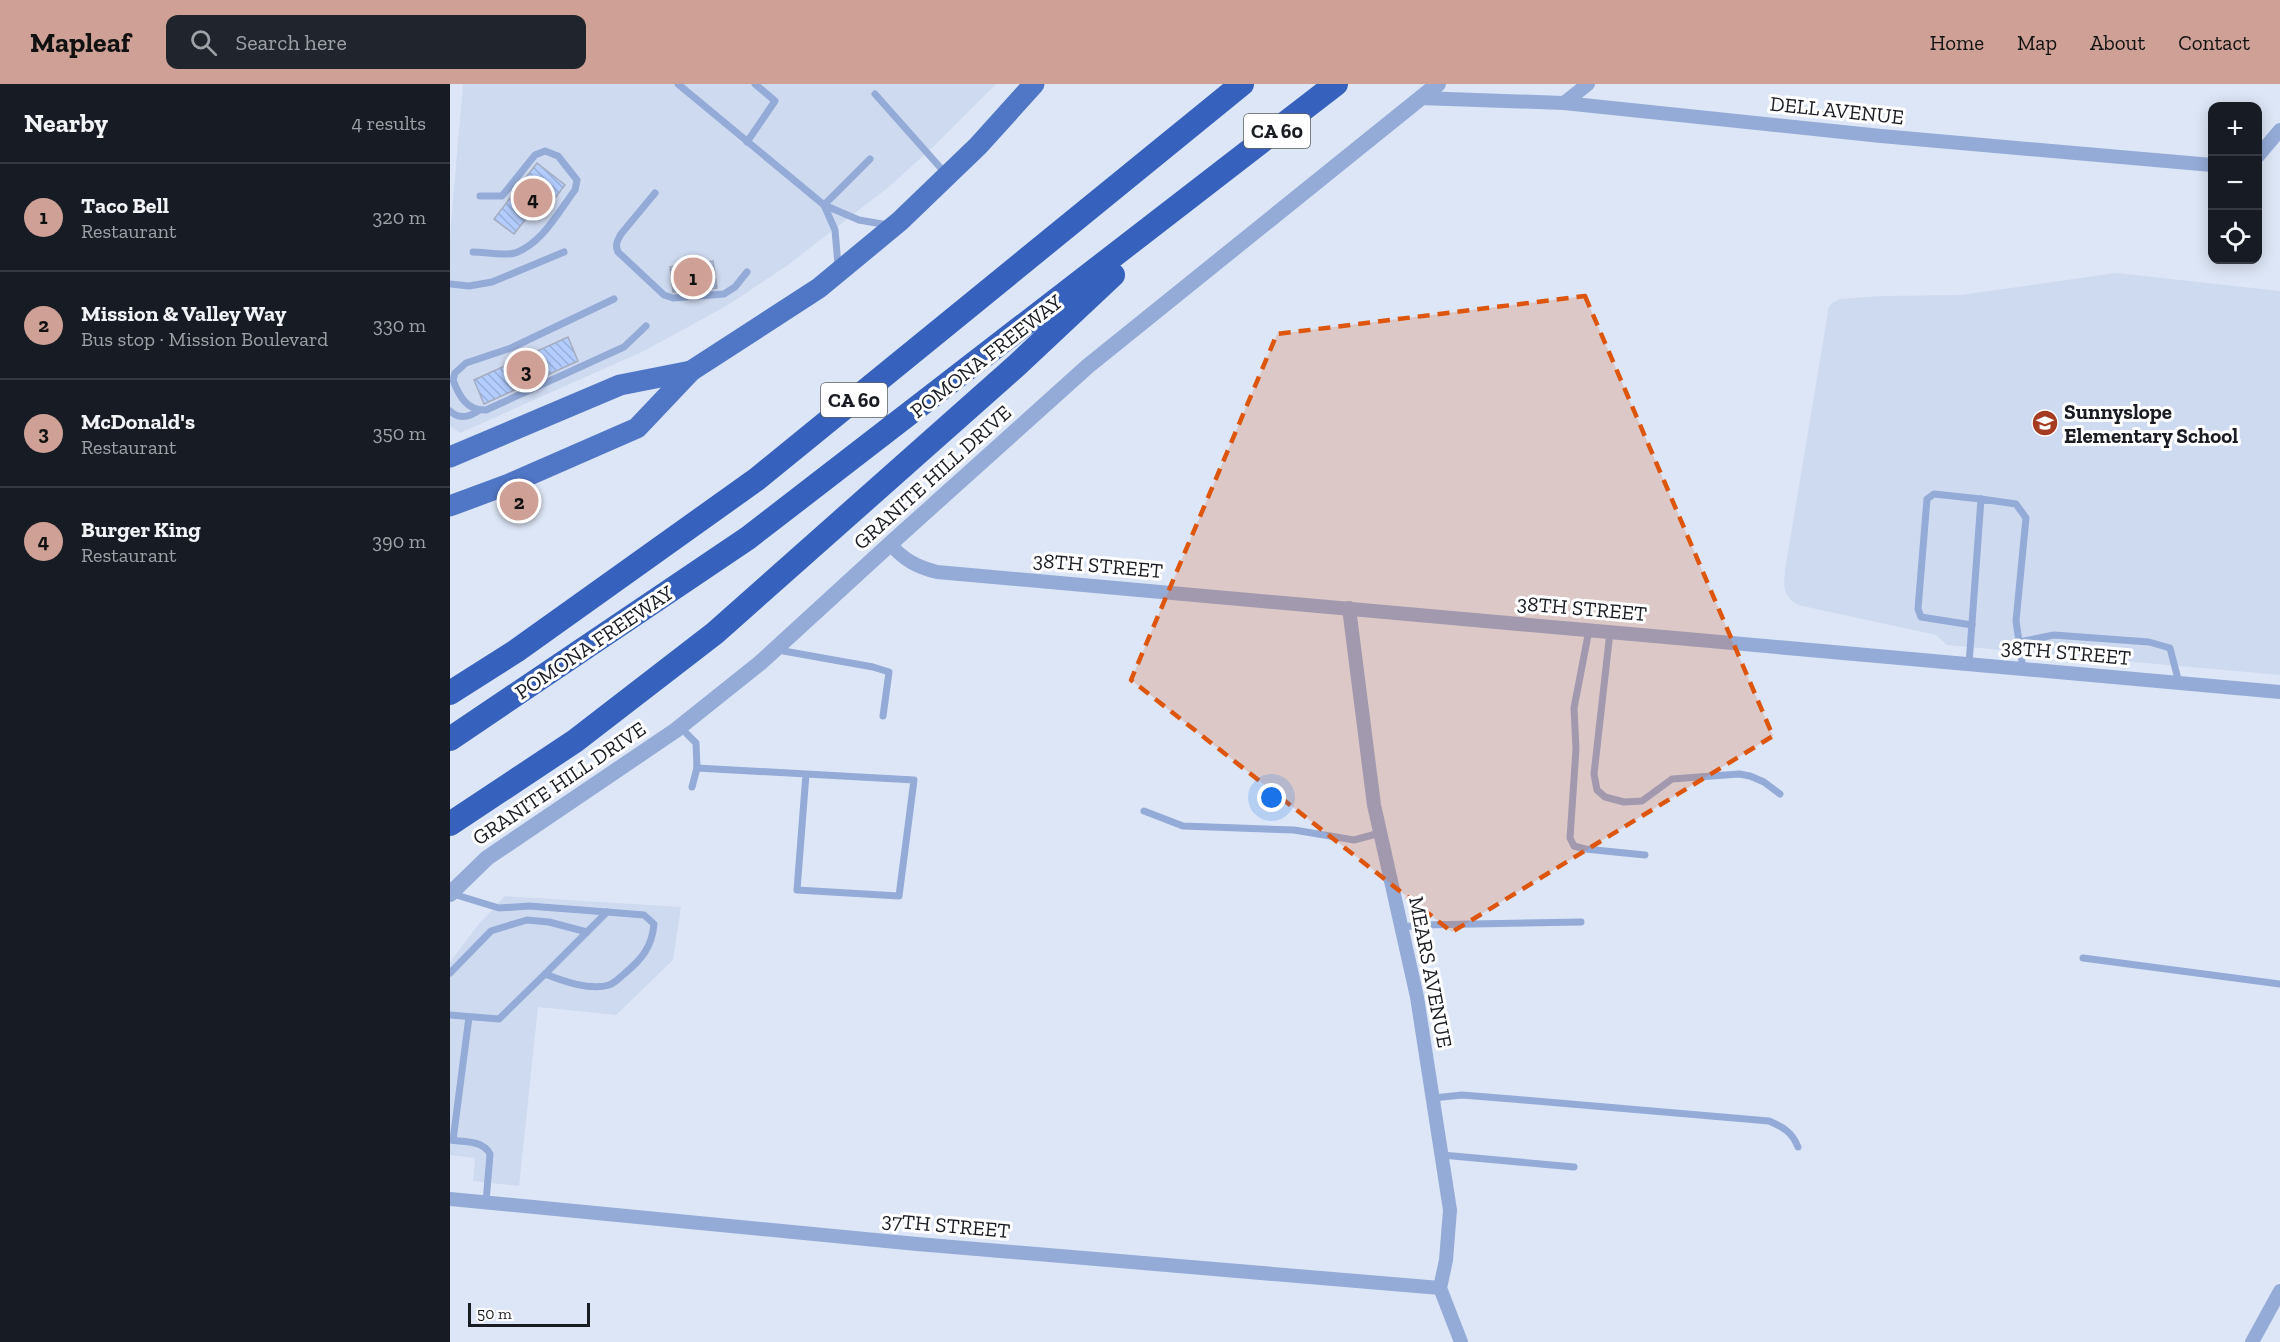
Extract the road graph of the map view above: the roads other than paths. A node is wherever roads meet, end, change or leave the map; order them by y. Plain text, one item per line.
1 (678, 84) edge
2 (755, 84) edge
3 (1034, 84) edge
4 (1242, 84) edge
5 (1336, 84) edge
6 (1438, 84) edge
7 (1588, 84) edge
8 (875, 94) dead end
9 (1420, 98) junction
10 (1564, 103) junction
11 (2280, 130) edge
12 (747, 142) junction
13 (2262, 152) edge
14 (870, 159) dead end
15 (2208, 165) edge
16 (947, 176) junction
17 (1218, 177) junction
18 (655, 193) dead end
19 (480, 196) dead end
20 (824, 205) junction
21 (894, 226) junction
22 (473, 252) dead end
23 (564, 252) dead end
24 (747, 272) dead end
25 (838, 273) junction
26 (450, 284) edge
27 (614, 299) dead end
28 (646, 326) dead end
29 (691, 371) junction
30 (452, 384) edge
31 (450, 411) edge
32 (478, 411) junction
33 (450, 457) edge
34 (1981, 500) junction
35 (450, 506) edge
36 (890, 544) junction
37 (1349, 608) junction
38 (1972, 625) junction
39 (1589, 630) junction
40 (1610, 632) junction
41 (2019, 642) junction
42 (776, 649) junction
43 (1969, 664) junction
44 (2023, 669) junction
45 (2179, 683) junction
46 (2280, 692) edge
47 (450, 693) edge
48 (883, 716) dead end
49 (680, 727) junction
50 (450, 739) edge
51 (697, 768) junction
52 (806, 774) junction
53 (692, 787) dead end
54 (1780, 794) dead end
55 (1144, 811) dead end
56 (450, 824) edge
57 (1380, 833) junction
58 (1645, 855) dead end
59 (450, 893) edge
60 (607, 912) junction
61 (1581, 922) dead end
62 (1402, 927) junction
63 (587, 932) junction
64 (2084, 958) dead end
65 (450, 973) edge
66 (545, 974) junction
67 (2280, 984) edge
68 (450, 1015) edge
69 (469, 1017) junction
70 (1433, 1098) junction
71 (452, 1140) edge
72 (1798, 1147) dead end
73 (1442, 1155) junction
74 (1574, 1167) dead end
75 (450, 1199) edge
76 (486, 1202) junction
77 (1440, 1288) junction
78 (2280, 1291) edge
79 (1461, 1342) edge
80 (2252, 1342) edge

1 - 12 lane
2 - 12 lane
3 - 16 main road
4 - 47 highway, POMONA FREEWAY / CA 60
5 - 17 highway, POMONA FREEWAY / CA 60
6 - 9 street, GRANITE HILL DRIVE
7 - 10 street
8 - 16 lane
9 - 10 street, DELL AVENUE
9 - 36 street, GRANITE HILL DRIVE
10 - 15 street, DELL AVENUE
11 - 13 street
12 - 20 lane
14 - 20 lane
16 - 21 main road
17 - 50 highway, POMONA FREEWAY / CA 60
17 - 56 highway
18 - 24 lane
19 - 22 lane
20 - 21 lane
20 - 25 lane
21 - 25 main road
23 - 26 lane
25 - 29 main road
27 - 30 lane
28 - 32 lane
29 - 33 main road
29 - 35 main road
30 - 32 lane
31 - 32 lane
34 - 38 lane
34 - 38 lane
34 - 41 lane
36 - 37 street, 38TH STREET
36 - 42 street, GRANITE HILL DRIVE
37 - 39 street, 38TH STREET
37 - 57 street, MEARS AVENUE
38 - 43 lane
39 - 40 street, 38TH STREET
39 - 58 lane
40 - 43 street, 38TH STREET
40 - 54 lane
41 - 44 lane
41 - 45 lane
42 - 48 lane
42 - 49 street, GRANITE HILL DRIVE
43 - 44 street, 38TH STREET
44 - 45 street, 38TH STREET
45 - 46 street, 38TH STREET
49 - 51 lane
49 - 59 street, GRANITE HILL DRIVE
51 - 52 lane
51 - 53 lane
52 - 52 lane
55 - 57 lane
57 - 62 street, MEARS AVENUE
59 - 60 lane
60 - 63 lane
60 - 66 lane
61 - 62 lane
62 - 70 street, MEARS AVENUE
63 - 65 lane
63 - 66 lane
64 - 67 lane
66 - 69 lane
68 - 69 lane
69 - 71 lane
70 - 72 lane
70 - 73 street, MEARS AVENUE
71 - 76 lane
73 - 74 lane
73 - 77 street, MEARS AVENUE
75 - 76 street, 37TH STREET
76 - 77 street, 37TH STREET
77 - 79 street
78 - 80 street

